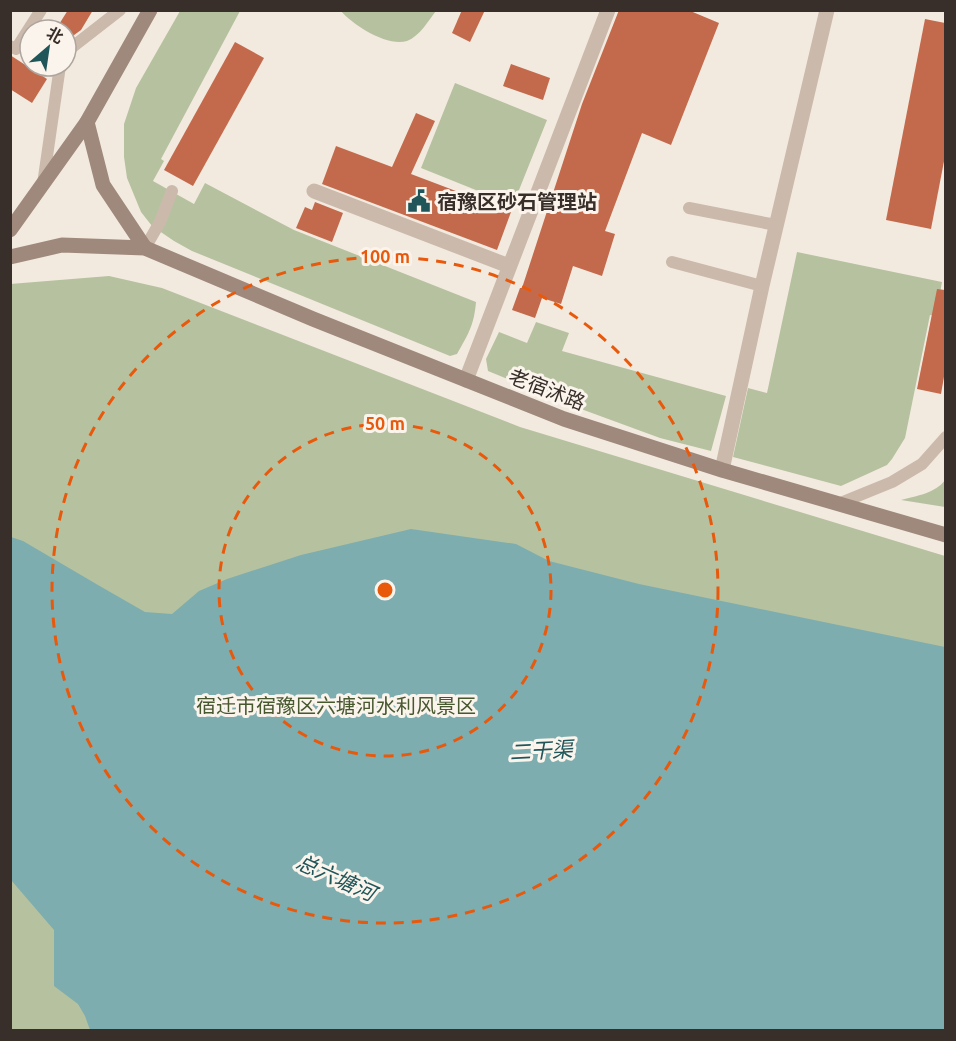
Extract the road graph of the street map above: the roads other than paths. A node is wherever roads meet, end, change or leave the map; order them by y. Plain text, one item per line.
1 (120, 10) edge
2 (150, 10) edge
3 (608, 10) edge
4 (826, 10) edge
5 (78, 43) edge
6 (58, 78) edge
7 (87, 122) junction
8 (43, 184) junction
9 (172, 191) dead end
10 (314, 191) dead end
11 (689, 208) dead end
12 (776, 225) junction
13 (10, 230) edge
14 (145, 248) junction
15 (10, 257) edge
16 (672, 262) dead end
17 (509, 266) junction
18 (762, 286) junction
19 (466, 380) junction
20 (945, 437) edge
21 (722, 470) junction
22 (838, 504) junction
23 (945, 535) edge

1 - 5 lane
2 - 7 main road
3 - 17 street
4 - 12 street
6 - 8 lane
7 - 8 main road
7 - 14 main road
8 - 13 main road
9 - 14 lane
10 - 17 street
11 - 12 lane
12 - 18 street
14 - 15 main road, 老宿沭路
14 - 19 main road, 老宿沭路
16 - 18 lane
17 - 19 street
18 - 21 street
19 - 21 main road, 老宿沭路
20 - 22 lane
21 - 22 main road, 老宿沭路
22 - 23 main road, 老宿沭路

